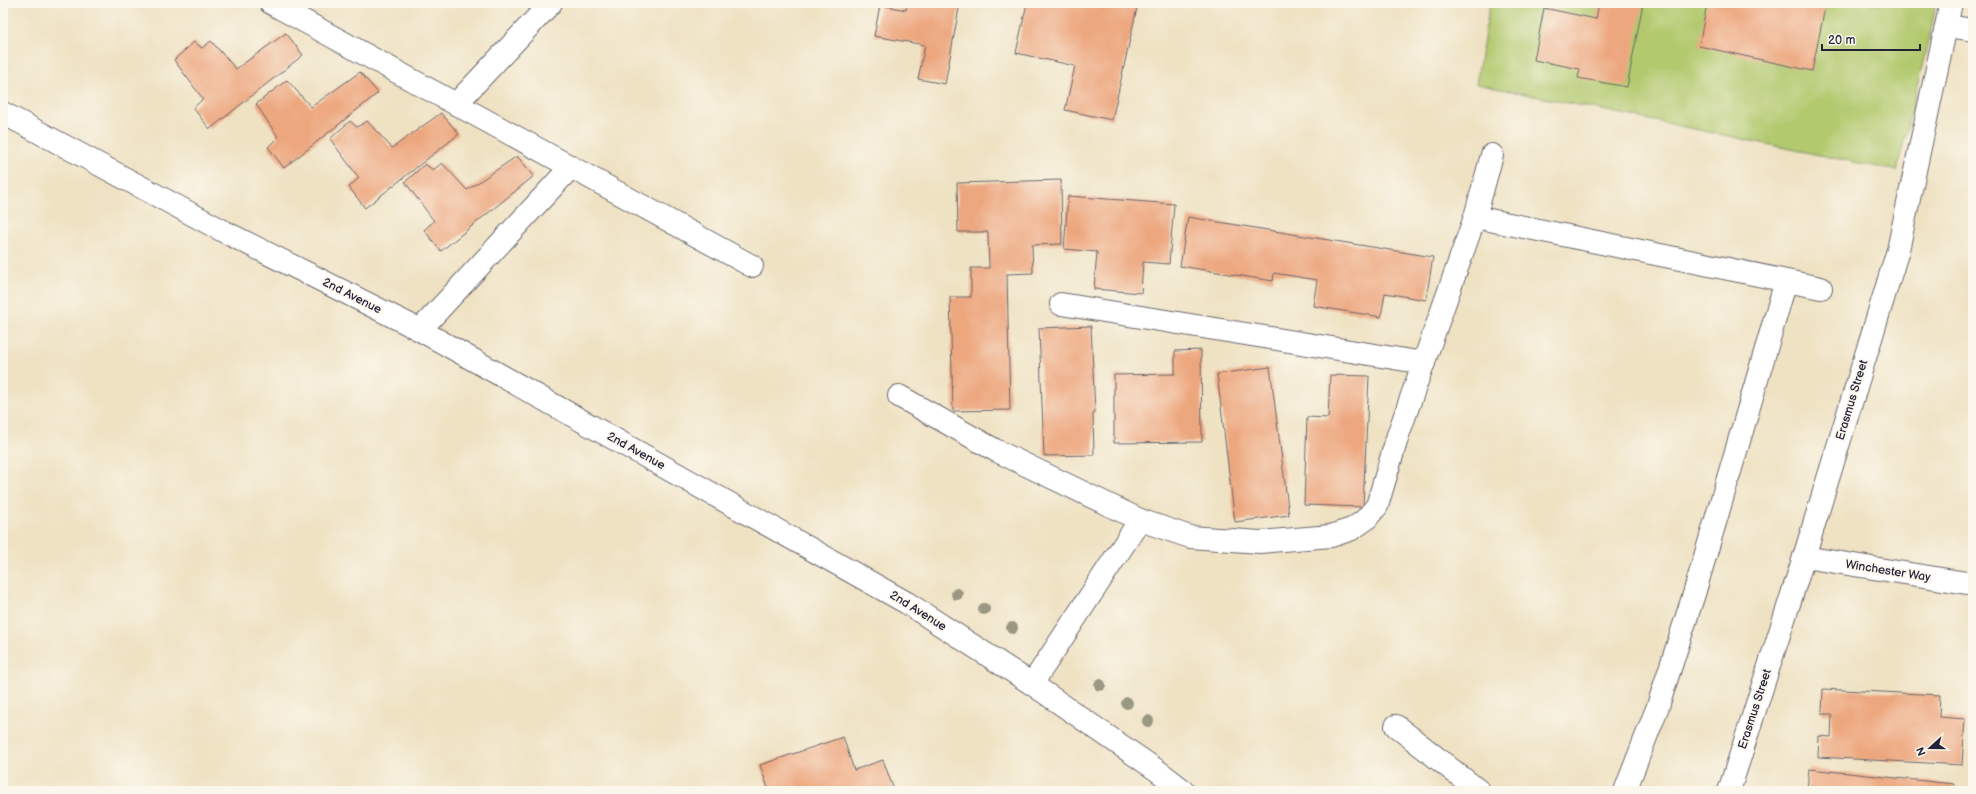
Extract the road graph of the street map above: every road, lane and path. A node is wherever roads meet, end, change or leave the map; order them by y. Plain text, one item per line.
1 (271, 3) edge
2 (552, 3) edge
3 (1951, 3) edge
4 (1948, 26) junction
5 (1973, 30) edge
6 (456, 104) junction
7 (3, 113) edge
8 (3, 131) edge
9 (67, 148) junction
10 (1492, 155) dead end
11 (571, 167) junction
12 (1475, 217) junction
13 (752, 266) dead end
14 (1786, 281) junction
15 (1821, 288) dead end
16 (1061, 304) dead end
17 (420, 330) junction
18 (1424, 363) junction
19 (899, 396) dead end
20 (1140, 520) junction
21 (1804, 557) junction
22 (1973, 584) edge
23 (1032, 684) junction
24 (1396, 726) dead end
25 (1184, 791) edge
26 (1479, 791) edge
27 (1625, 791) edge
28 (1729, 791) edge

1 - 6 street
2 - 6 street
3 - 4 street, Erasmus Street
4 - 5 street
4 - 21 street, Erasmus Street
6 - 11 street
7 - 9 street, 2nd Avenue
8 - 9 street, 2nd Avenue
9 - 17 street, 2nd Avenue
10 - 12 street
11 - 13 street
11 - 17 street
12 - 14 street
12 - 18 street
14 - 15 street
14 - 27 street
16 - 18 street
17 - 23 street, 2nd Avenue
18 - 20 street
19 - 20 street
20 - 23 street
21 - 22 street, Winchester Way
21 - 28 street, Erasmus Street
23 - 25 street, 2nd Avenue
24 - 26 street

